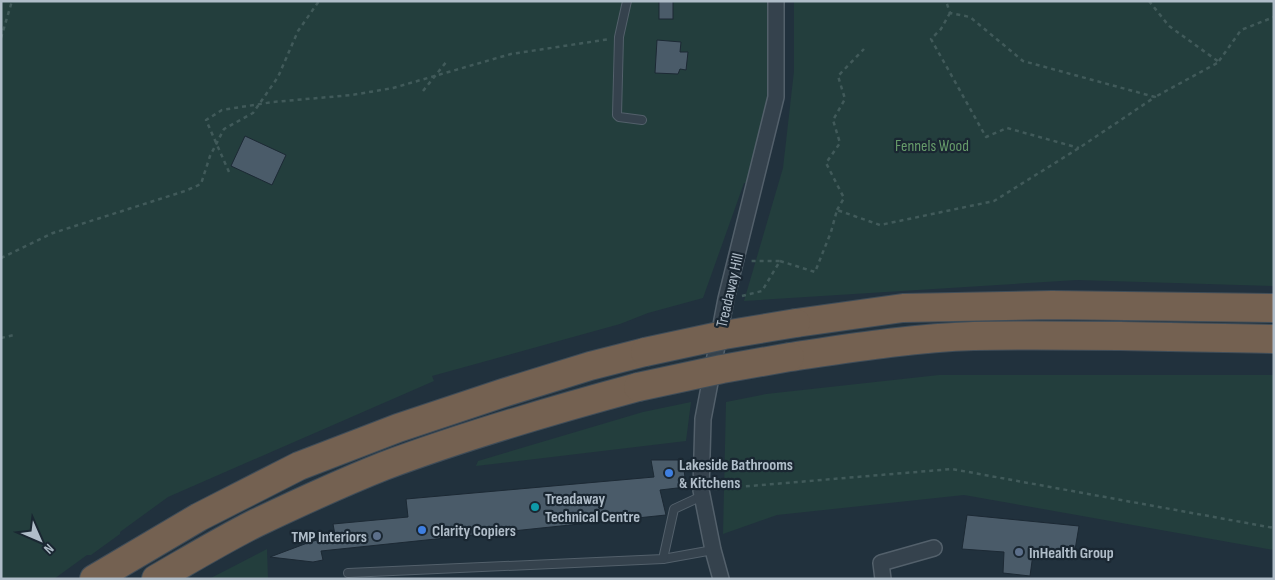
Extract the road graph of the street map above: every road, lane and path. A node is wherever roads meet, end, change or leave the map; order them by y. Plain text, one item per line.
1 (12, 1) edge
2 (319, 1) edge
3 (627, 1) edge
4 (776, 1) edge
5 (946, 1) edge
6 (1149, 1) edge
7 (950, 13) junction
8 (1274, 17) edge
9 (619, 37) junction
10 (1, 38) edge
11 (864, 50) dead end
12 (447, 61) dead end
13 (1219, 62) junction
14 (435, 75) junction
15 (423, 91) dead end
16 (1154, 96) junction
17 (259, 104) junction
18 (642, 120) dead end
19 (216, 145) junction
20 (1079, 148) junction
21 (229, 172) dead end
22 (837, 210) junction
23 (1, 258) edge
24 (735, 260) junction
25 (780, 261) junction
26 (726, 299) junction
27 (1274, 308) edge
28 (14, 334) dead end
29 (1, 338) edge
30 (1274, 339) edge
31 (702, 493) junction
32 (1274, 528) edge
33 (934, 548) dead end
34 (713, 550) junction
35 (663, 558) junction
36 (348, 573) dead end
37 (720, 578) edge
38 (94, 579) edge
39 (156, 579) edge
40 (883, 579) edge

1 - 10 path
2 - 17 path
3 - 9 lane
4 - 24 street, Treadaway Hill
5 - 7 path
6 - 13 path
7 - 16 path
7 - 20 path
8 - 13 path
9 - 14 path
9 - 18 lane
11 - 22 path
12 - 14 path
13 - 16 path
14 - 15 path
14 - 17 path
16 - 20 path
17 - 19 path
17 - 19 path
19 - 21 path
19 - 23 path
20 - 22 path
22 - 25 path
24 - 25 path
24 - 26 street, Treadaway Hill
25 - 26 path
26 - 31 street, Treadaway Hill
27 - 38 highway, bridge
28 - 29 path
30 - 39 highway, bridge
31 - 32 path
31 - 34 street, Treadaway Hill
31 - 35 lane
33 - 40 street
34 - 35 lane
34 - 37 street, Treadaway Hill
35 - 36 lane

